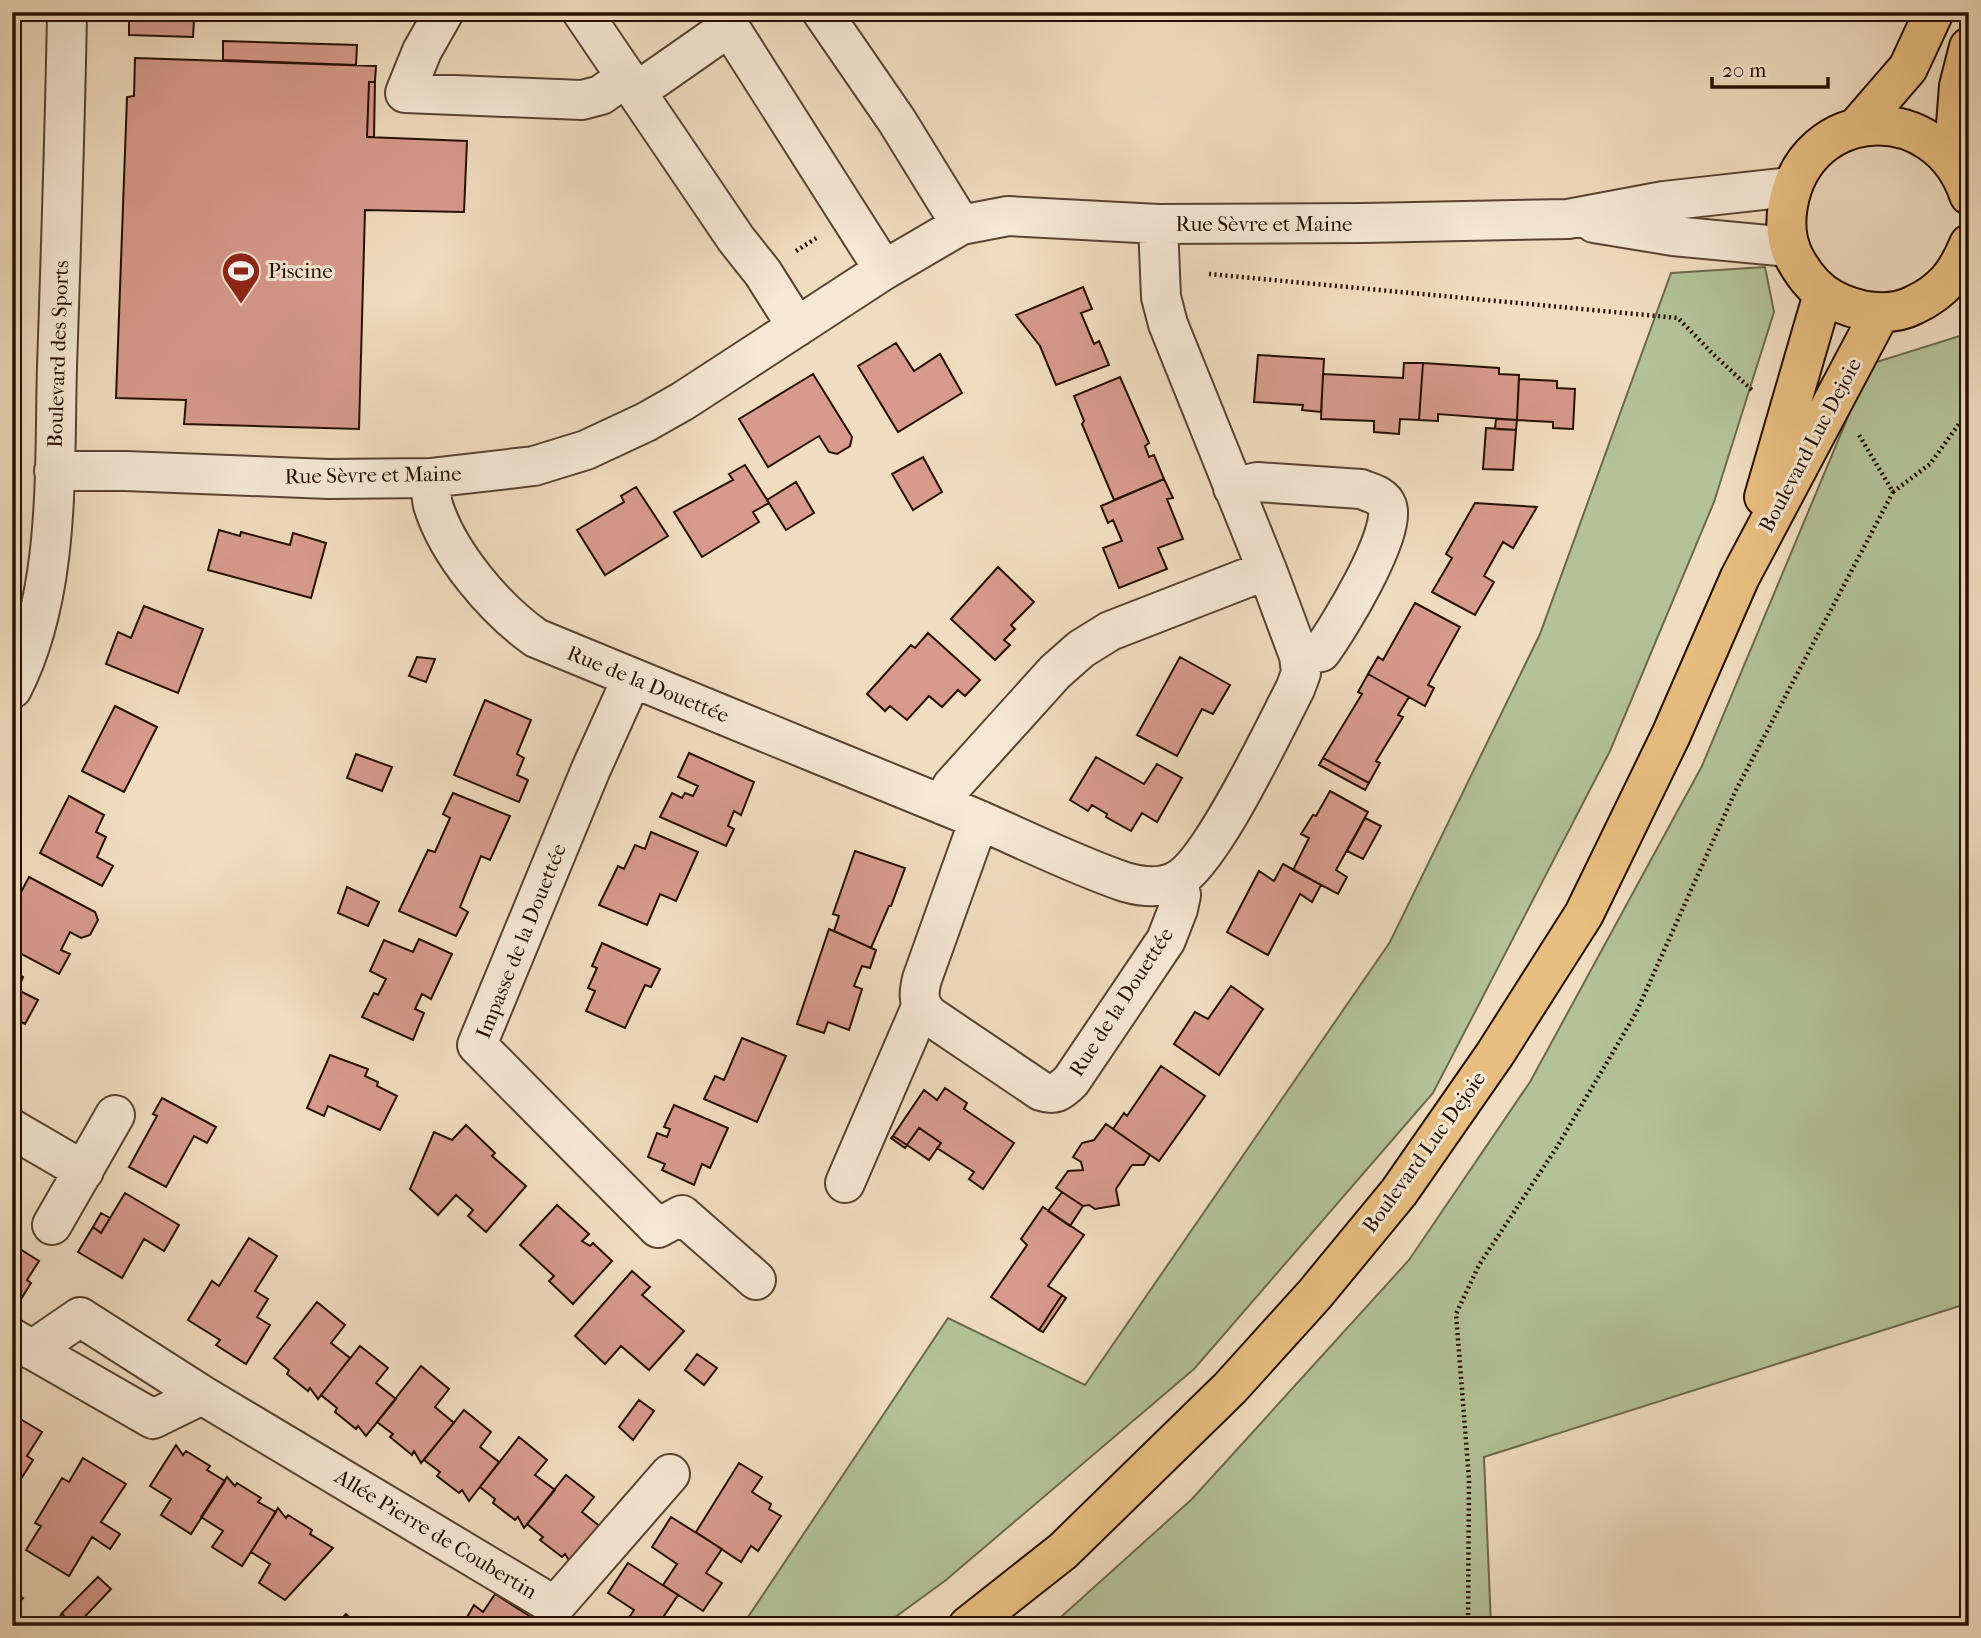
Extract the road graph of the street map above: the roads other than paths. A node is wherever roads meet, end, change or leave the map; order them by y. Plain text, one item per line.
1 (67, 12) edge
2 (444, 12) edge
3 (582, 12) edge
4 (1934, 12) edge
5 (724, 20) edge
6 (838, 22) edge
7 (1969, 47) edge
8 (631, 84) junction
9 (1857, 127) junction
10 (1961, 179) edge
11 (1791, 187) junction
12 (1568, 219) junction
13 (1158, 224) junction
14 (961, 225) junction
15 (1969, 244) edge
16 (1790, 247) junction
17 (884, 270) junction
18 (1956, 284) edge
19 (1823, 294) junction
20 (1880, 313) junction
21 (797, 327) junction
22 (54, 471) junction
23 (430, 478) junction
24 (1233, 488) junction
25 (1268, 570) junction
26 (1740, 577) junction
27 (1299, 656) junction
28 (632, 678) junction
29 (12, 689) edge
30 (943, 805) junction
31 (979, 820) junction
32 (1178, 880) junction
33 (921, 1007) junction
34 (115, 1115) dead end
35 (12, 1129) edge
36 (84, 1171) junction
37 (845, 1183) dead end
38 (52, 1225) dead end
39 (756, 1280) dead end
40 (22, 1344) edge
41 (202, 1395) junction
42 (670, 1474) dead end
43 (968, 1626) edge

1 - 22 street, Boulevard des Sports
2 - 8 street
3 - 8 street
4 - 9 main road
5 - 8 street
5 - 17 street
6 - 14 street
7 - 10 main road
8 - 21 street
9 - 10 main road
9 - 11 main road
11 - 12 street, Rue Sèvre et Maine
11 - 16 main road
12 - 13 street, Rue Sèvre et Maine
12 - 16 street, Rue Sèvre et Maine
13 - 14 street, Rue Sèvre et Maine
13 - 24 street
14 - 17 street, Rue Sèvre et Maine
15 - 18 main road
16 - 19 main road
17 - 21 street, Rue Sèvre et Maine
18 - 20 main road
19 - 20 main road
19 - 26 main road, Boulevard Luc Dejoie
20 - 26 main road, Boulevard Luc Dejoie
21 - 23 street, Rue Sèvre et Maine
22 - 23 street, Rue Sèvre et Maine
22 - 29 street, Boulevard des Sports
23 - 28 street, Rue de la Douettée
24 - 25 street
24 - 27 street
25 - 27 street
25 - 30 street
26 - 43 main road, Boulevard Luc Dejoie
27 - 32 street
28 - 30 street, Rue de la Douettée
28 - 39 street, Impasse de la Douettée
30 - 31 street, Rue de la Douettée
31 - 32 street, Rue de la Douettée
31 - 33 street
32 - 33 street, Rue de la Douettée
33 - 37 street
34 - 36 street
35 - 36 street
36 - 38 street
40 - 41 street, Allée Pierre de Coubertin
40 - 41 street, Allée Pierre de Coubertin
41 - 42 street, Allée Pierre de Coubertin

